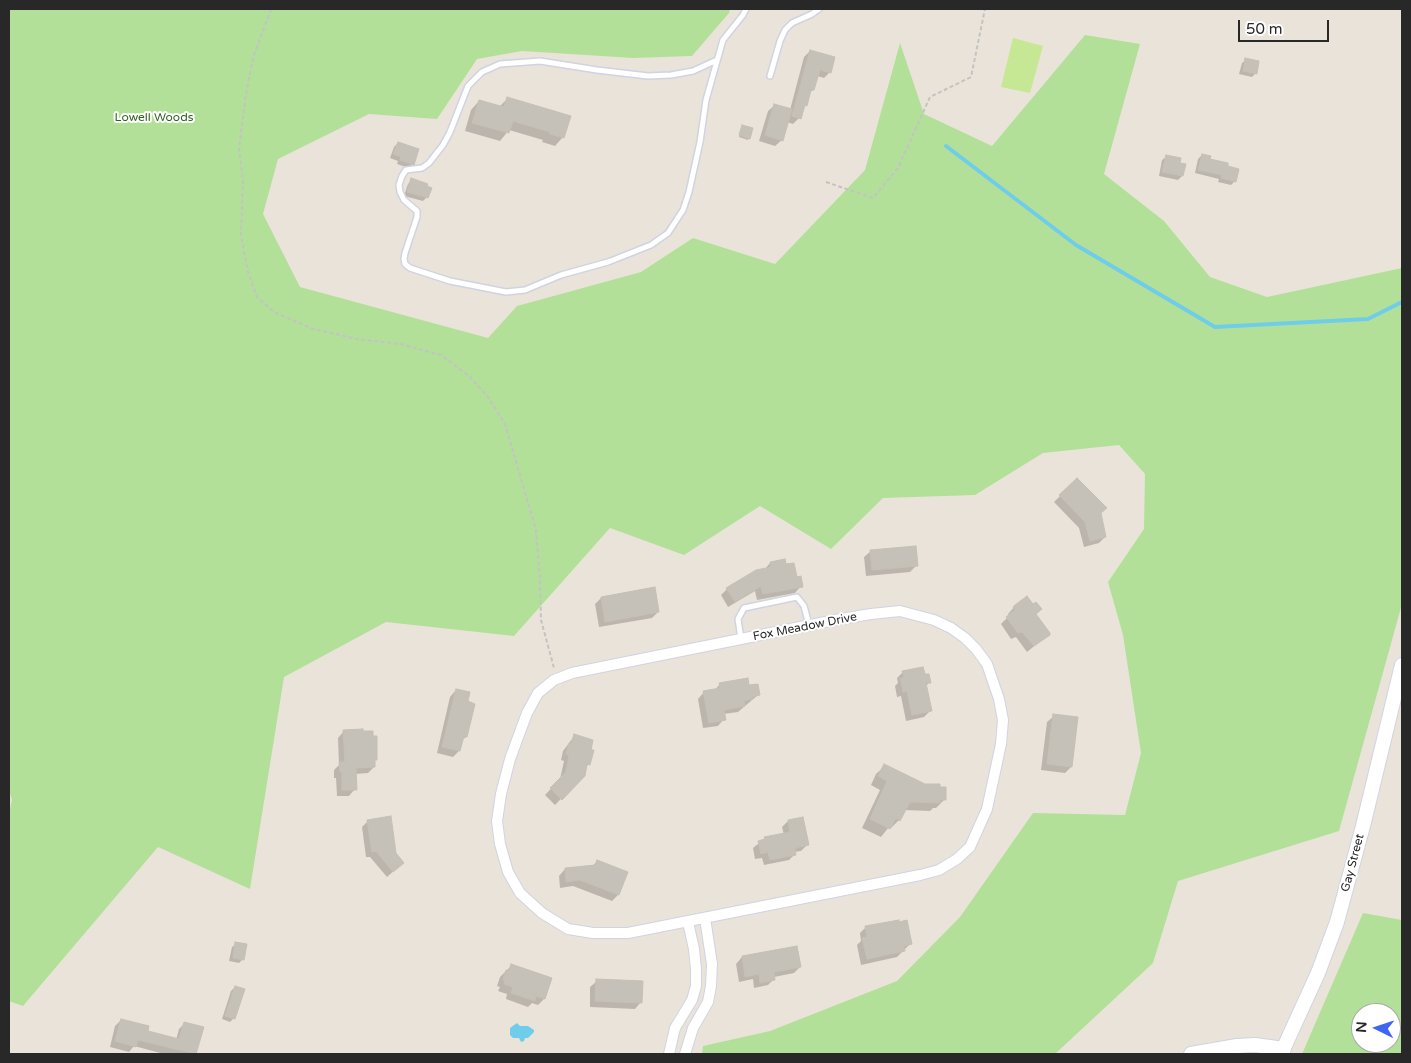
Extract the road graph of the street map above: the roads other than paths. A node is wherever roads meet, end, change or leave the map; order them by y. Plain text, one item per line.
1 (746, 9) edge
2 (820, 9) edge
3 (717, 60) junction
4 (770, 76) dead end
5 (809, 626) junction
6 (741, 639) junction
7 (1402, 664) edge
8 (705, 918) junction
9 (688, 922) junction
10 (1283, 1052) edge
11 (669, 1054) edge
12 (685, 1054) edge
13 (1191, 1054) edge

1 - 3 lane
2 - 4 lane
3 - 3 lane
5 - 6 street, Fox Meadow Drive
5 - 6 lane
5 - 8 street, Fox Meadow Drive
6 - 9 street, Fox Meadow Drive
7 - 10 street, Gay Street
8 - 9 street, Fox Meadow Drive
8 - 12 street
9 - 11 street
10 - 13 street

